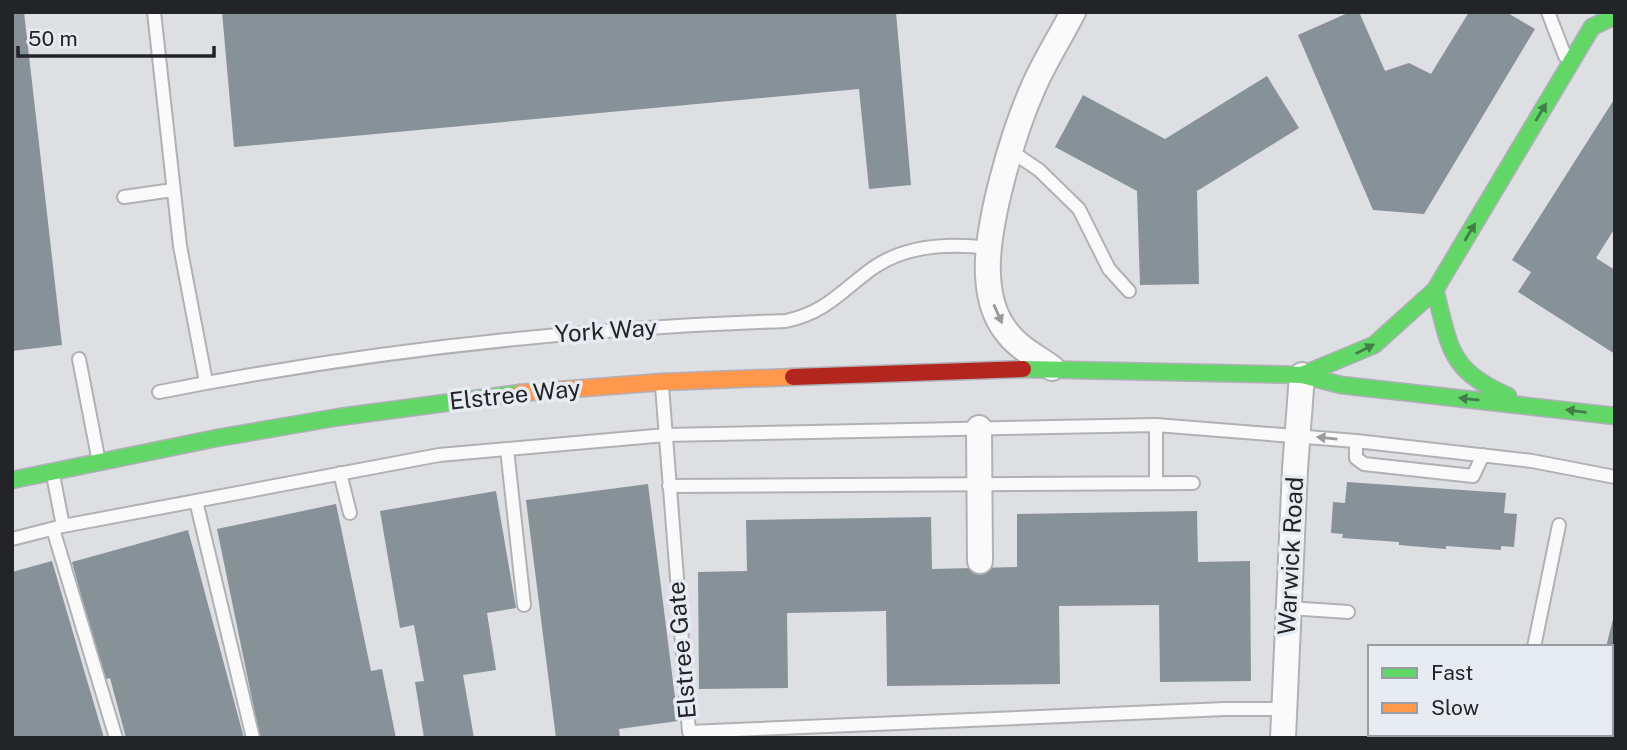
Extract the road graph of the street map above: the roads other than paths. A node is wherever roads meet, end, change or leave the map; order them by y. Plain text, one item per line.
1 (154, 12) edge
2 (1073, 12) edge
3 (1548, 12) edge
4 (1615, 16) edge
5 (1569, 66) junction
6 (1011, 151) junction
7 (173, 190) junction
8 (124, 197) dead end
9 (989, 248) junction
10 (1435, 290) junction
11 (1129, 291) dead end
12 (79, 359) dead end
13 (1056, 370) junction
14 (1302, 375) junction
15 (206, 382) junction
16 (662, 382) junction
17 (159, 392) dead end
18 (1536, 406) junction
19 (1615, 416) edge
20 (1156, 425) junction
21 (978, 428) junction
22 (666, 435) junction
23 (1297, 435) junction
24 (1356, 441) junction
25 (507, 449) junction
26 (1483, 455) junction
27 (99, 461) junction
28 (52, 471) junction
29 (340, 473) junction
30 (1615, 477) edge
31 (12, 480) edge
32 (1193, 483) dead end
33 (979, 484) junction
34 (1156, 484) junction
35 (669, 486) junction
36 (196, 501) junction
37 (350, 513) dead end
38 (1559, 525) dead end
39 (58, 528) junction
40 (12, 539) edge
41 (980, 561) dead end
42 (524, 605) dead end
43 (1289, 608) junction
44 (1348, 612) dead end
45 (1534, 645) edge
46 (1284, 709) junction
47 (116, 738) edge
48 (253, 738) edge
49 (1283, 738) edge

1 - 7 lane
2 - 6 street
3 - 5 lane
4 - 5 main road
10 -> 5 main road
6 - 9 street
6 - 11 lane
7 - 8 lane
7 - 15 lane
9 -> 13 street
9 - 15 lane, York Way
14 -> 10 main road
10 - 18 main road
12 - 27 lane
13 - 14 main road, Elstree Way
13 - 16 main road, Elstree Way
18 -> 14 main road
14 - 23 street, Warwick Road
15 - 17 lane, York Way
16 - 22 lane, Elstree Gate
16 - 27 main road, Elstree Way
19 -> 18 main road
20 - 21 lane
20 - 23 lane
20 - 34 lane
21 - 22 lane
21 - 33 street
22 - 25 lane
22 - 35 lane, Elstree Gate
24 -> 23 lane
23 - 43 street, Warwick Road
24 - 26 lane
24 - 26 lane
25 - 29 lane
25 - 42 lane
26 - 30 lane
27 - 28 main road, Elstree Way
28 - 31 main road, Elstree Way
28 - 39 lane
29 - 36 lane
29 - 37 lane
32 - 34 lane
33 - 34 lane
33 - 35 lane
33 - 41 street
35 - 46 lane, Elstree Gate
36 - 39 lane
36 - 48 lane
38 - 45 lane
39 - 40 lane
39 - 47 lane
43 - 44 lane
43 - 46 street, Warwick Road
46 - 49 street, Warwick Road

